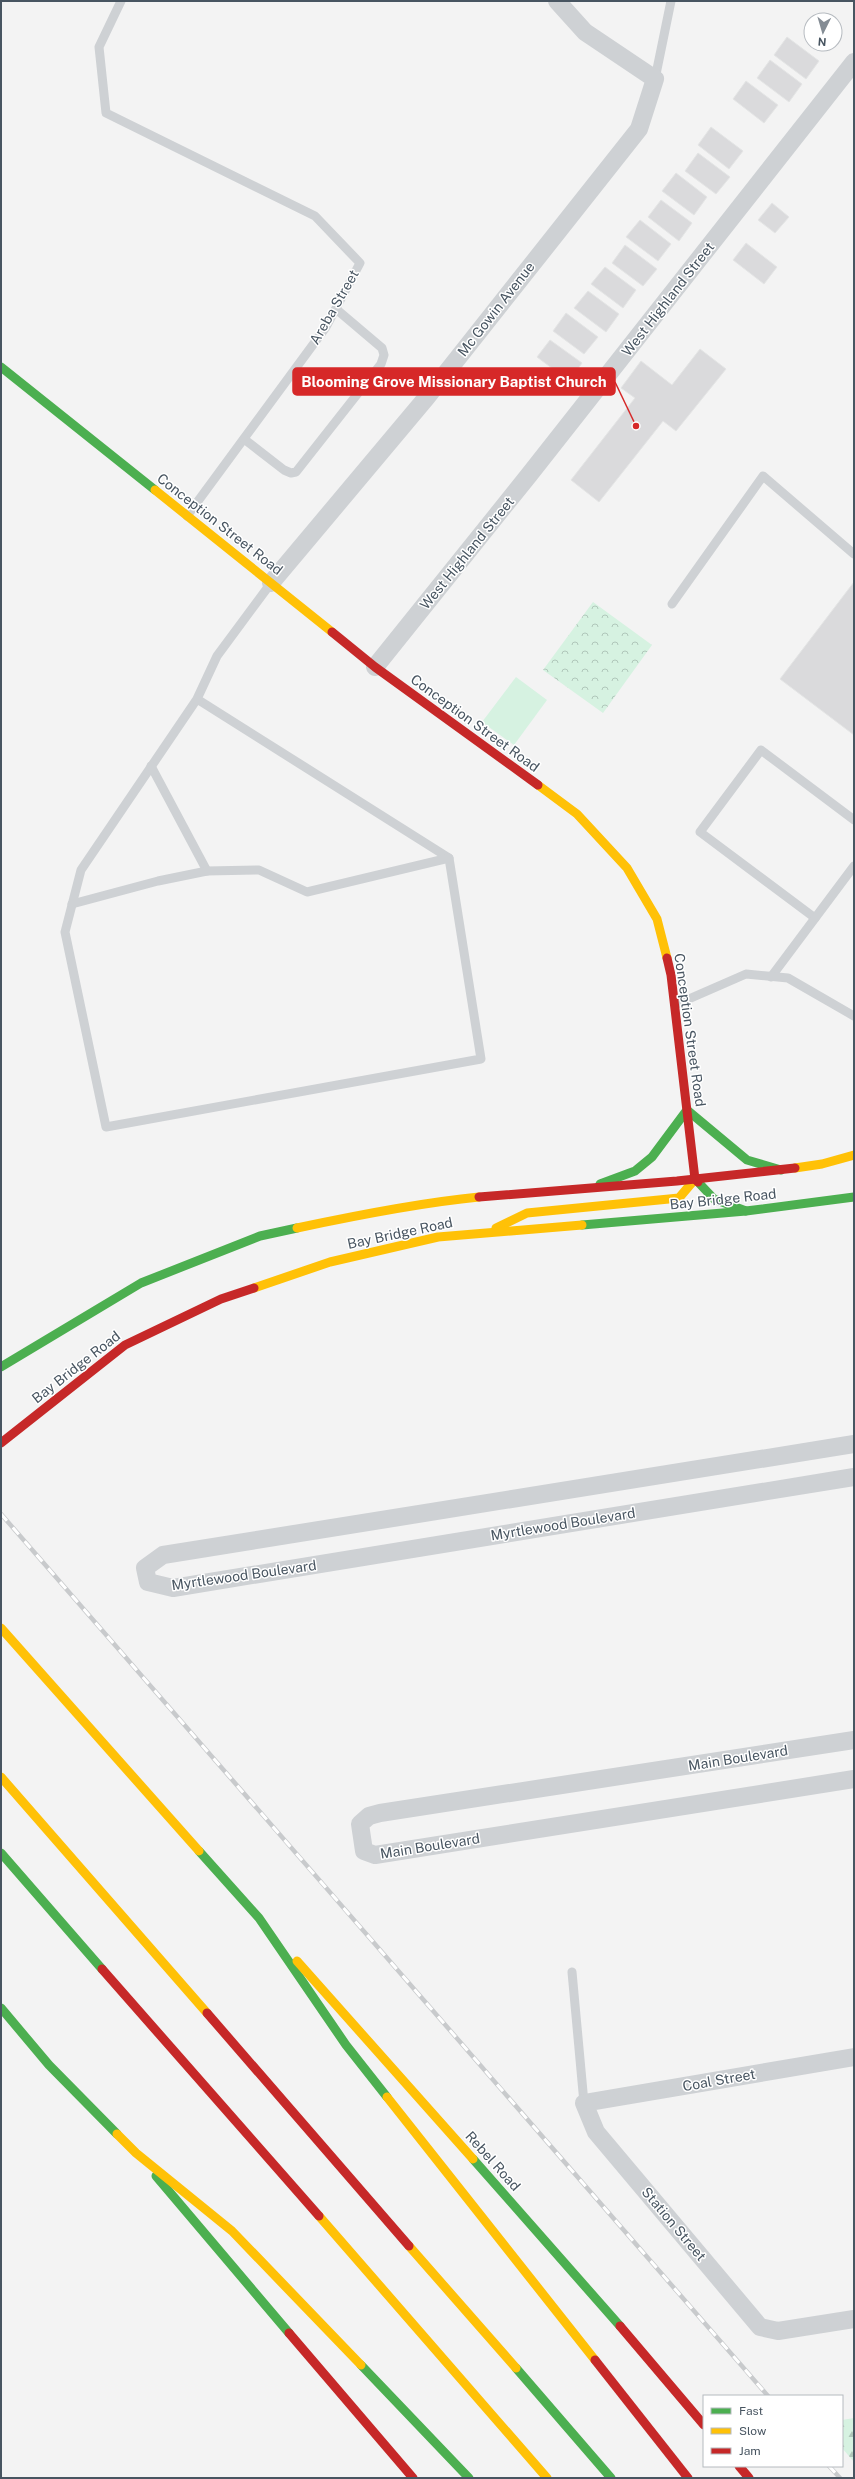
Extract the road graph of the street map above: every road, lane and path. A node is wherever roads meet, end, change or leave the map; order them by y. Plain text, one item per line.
1 (121, 1) edge
2 (557, 1) edge
3 (671, 1) edge
4 (854, 62) edge
5 (655, 79) junction
6 (336, 309) junction
7 (1, 367) edge
8 (244, 439) junction
9 (187, 516) junction
10 (854, 554) edge
11 (271, 583) junction
12 (672, 604) dead end
13 (375, 666) junction
14 (197, 699) junction
15 (151, 766) junction
16 (854, 820) edge
17 (449, 858) junction
18 (854, 866) edge
19 (207, 870) junction
20 (72, 904) junction
21 (815, 918) junction
22 (771, 977) junction
23 (675, 1005) junction
24 (854, 1016) edge
25 (688, 1110) junction
26 (854, 1155) edge
27 (782, 1170) junction
28 (696, 1179) junction
29 (592, 1188) junction
30 (854, 1197) edge
31 (746, 1211) junction
32 (486, 1233) junction
33 (1, 1367) edge
34 (1, 1443) edge
35 (854, 1444) edge
36 (854, 1477) edge
37 (1, 1628) edge
38 (8, 1650) dead end
39 (29, 1659) junction
40 (854, 1740) edge
41 (1, 1777) edge
42 (854, 1778) edge
43 (1, 1853) edge
44 (259, 1918) junction
45 (572, 1972) dead end
46 (1, 2008) edge
47 (854, 2058) edge
48 (584, 2103) junction
49 (136, 2153) junction
50 (854, 2319) edge
51 (703, 2424) edge
52 (740, 2467) edge
53 (413, 2478) edge
54 (469, 2478) edge
55 (547, 2478) edge
56 (611, 2478) edge
57 (688, 2478) edge
58 (749, 2478) edge

1 - 6 lane, Areba Street
2 - 5 street
3 - 5 lane
4 - 13 street, West Highland Street
5 - 11 street, Mc Gowin Avenue
6 - 8 lane, Areba Street
6 - 8 lane
7 - 9 main road, Conception Street Road
8 - 9 lane, Areba Street
9 - 11 main road, Conception Street Road
10 - 12 lane
11 - 13 main road, Conception Street Road
11 - 14 lane
13 - 23 main road, Conception Street Road
14 - 15 lane
14 - 17 lane
15 - 19 lane
15 - 20 lane
16 - 21 lane
17 - 19 lane
17 - 20 lane
18 - 21 lane
19 - 20 lane
21 - 22 lane
22 - 23 lane
22 - 24 lane
23 - 25 main road, Conception Street Road
25 - 27 main road
25 - 28 main road, Conception Street Road
25 - 29 main road
26 - 27 main road, Bay Bridge Road
27 - 28 main road, Bay Bridge Road
28 - 29 main road, Bay Bridge Road
28 - 31 main road
28 - 32 main road
29 - 33 main road, Bay Bridge Road
30 - 31 main road, Bay Bridge Road
31 - 32 main road, Bay Bridge Road
32 - 34 main road, Bay Bridge Road
35 - 36 street, Myrtlewood Boulevard
37 - 39 main road
38 - 39 main road
39 - 44 main road
40 - 42 street, Main Boulevard
41 - 56 main road
43 - 55 main road
44 - 51 main road, Rebel Road
44 - 57 main road
45 - 48 lane
46 - 49 main road
47 - 48 street, Coal Street
48 - 50 street, Station Street
49 - 53 main road
49 - 54 main road
52 - 58 main road

